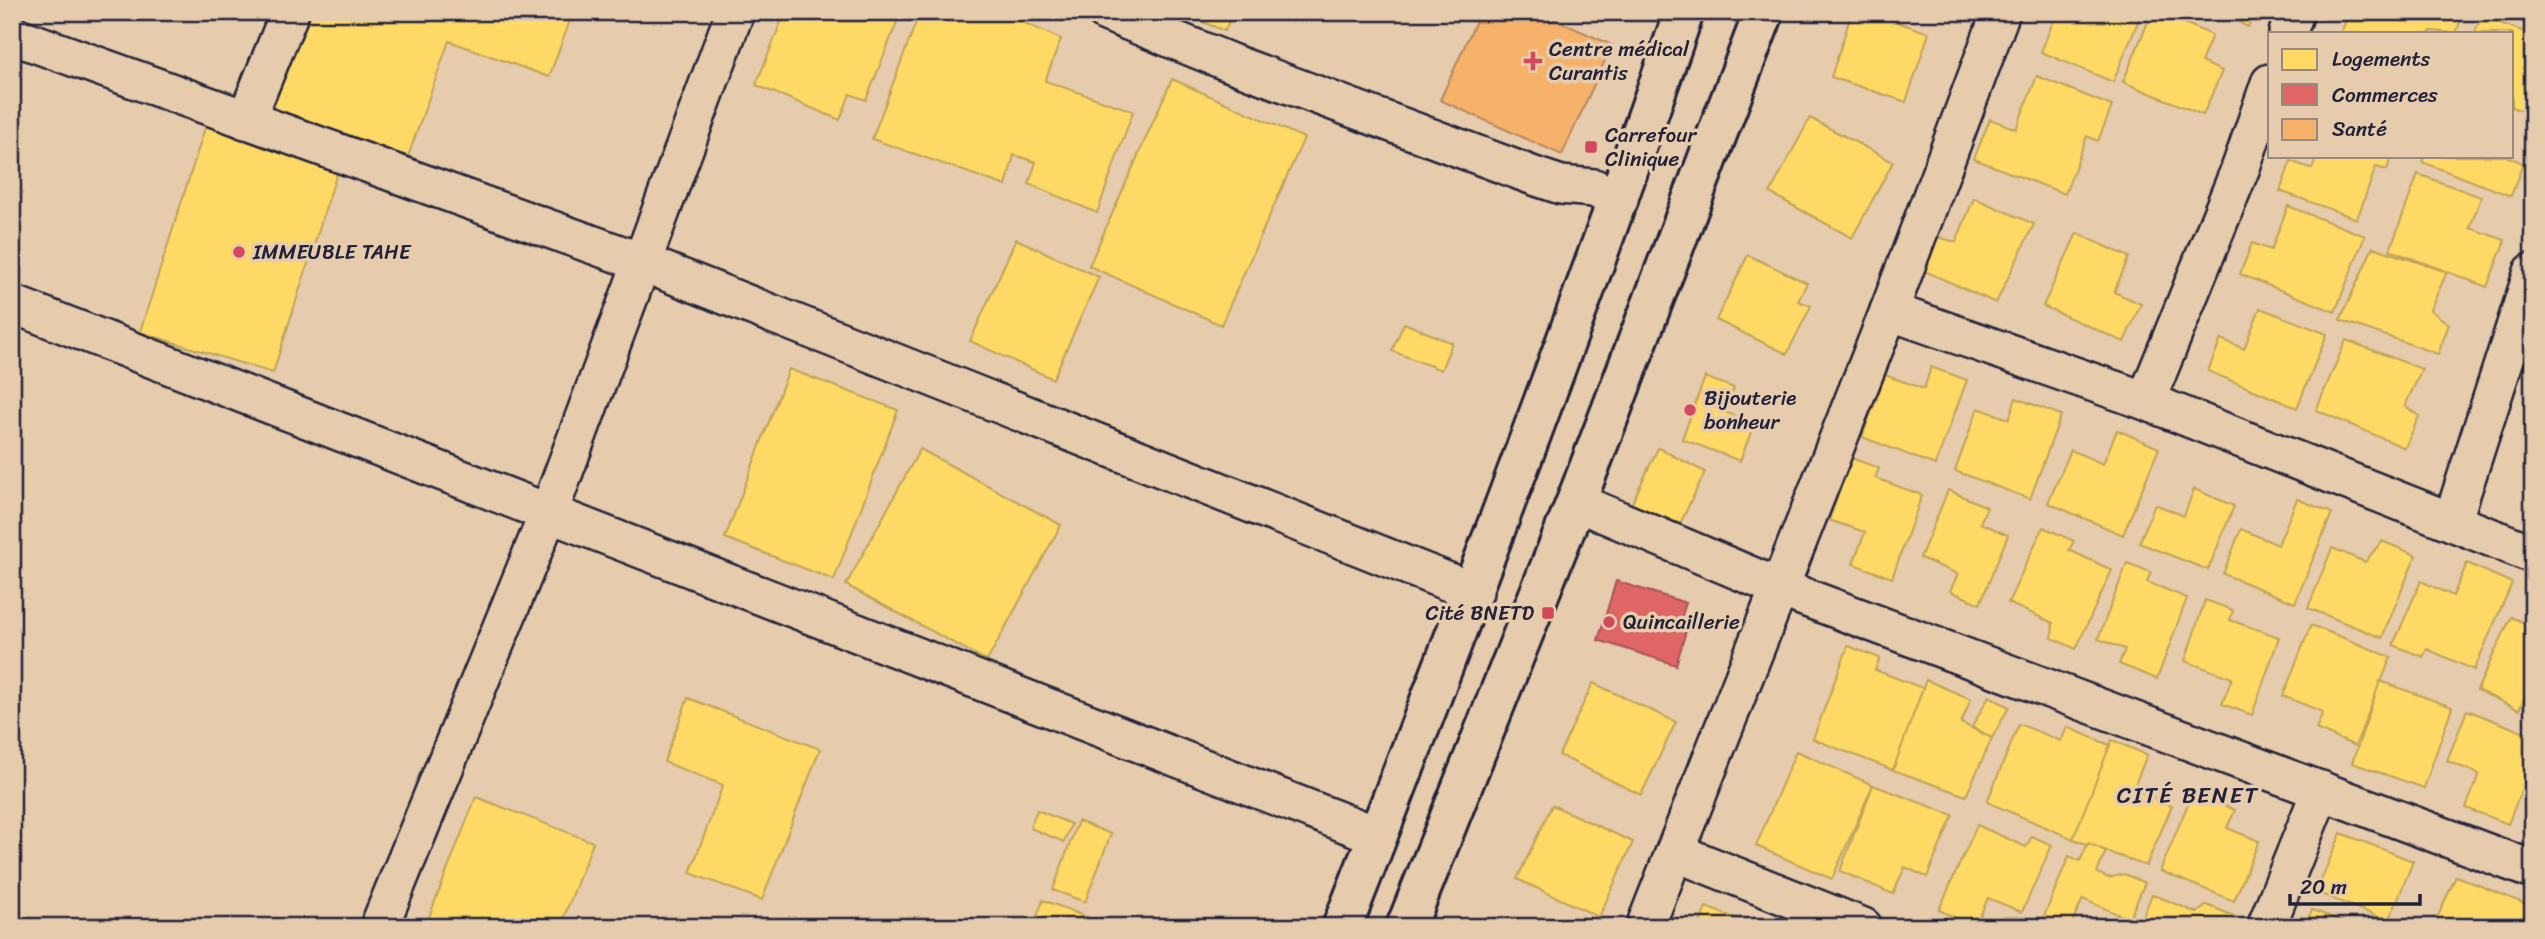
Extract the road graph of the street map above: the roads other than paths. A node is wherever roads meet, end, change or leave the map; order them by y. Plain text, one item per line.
1 (16, 12) edge
2 (290, 12) edge
3 (735, 12) edge
4 (1106, 12) edge
5 (1684, 12) edge
6 (1764, 12) edge
7 (2001, 12) edge
8 (2295, 12) edge
9 (12, 21) edge
10 (2288, 32) edge
11 (12, 35) edge
12 (2268, 89) edge
13 (246, 120) junction
14 (1619, 200) junction
15 (641, 262) junction
16 (2533, 272) edge
17 (12, 304) edge
18 (1889, 311) junction
19 (2146, 401) junction
20 (1576, 502) junction
21 (549, 512) junction
22 (2452, 522) junction
23 (2533, 554) edge
24 (1780, 589) junction
25 (1474, 592) junction
26 (2321, 790) junction
27 (1378, 836) junction
28 (1675, 852) junction
29 (2533, 870) edge
30 (380, 927) edge
31 (1342, 927) edge
32 (1406, 927) edge
33 (1645, 927) edge
34 (1863, 927) edge
35 (2266, 927) edge

1 - 9 street
2 - 13 street
3 - 15 street
4 - 14 street
5 - 14 main road
6 - 20 main road
7 - 18 street
8 - 10 street
11 - 13 street
12 - 19 street
13 - 15 street
14 - 25 main road
15 - 21 street
15 - 25 street
16 - 22 street
17 - 21 street
18 - 19 street
18 - 24 street
19 - 22 street
20 - 24 street
20 - 32 main road
21 - 27 street
21 - 30 street
22 - 23 street
24 - 26 street
24 - 28 street
25 - 27 main road
26 - 29 street
26 - 35 street
27 - 31 main road
28 - 33 street
28 - 34 street

